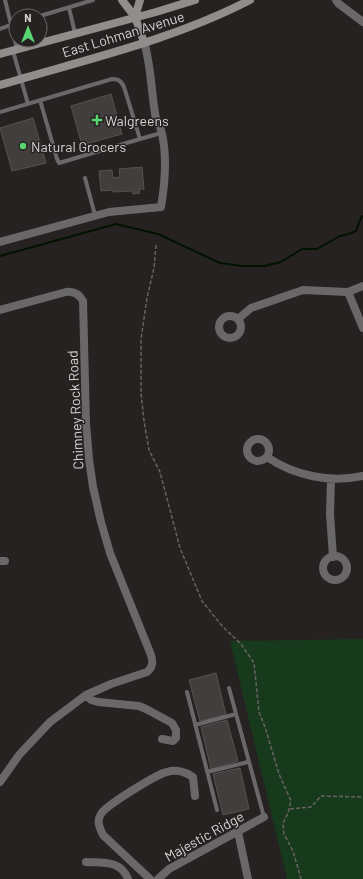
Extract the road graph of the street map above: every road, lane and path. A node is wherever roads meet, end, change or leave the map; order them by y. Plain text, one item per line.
1 (5, 0) edge
2 (93, 0) edge
3 (122, 0) edge
4 (140, 0) edge
5 (195, 0) edge
6 (250, 0) edge
7 (336, 0) edge
8 (68, 8) junction
9 (8, 12) edge
10 (48, 14) edge
11 (136, 17) junction
12 (363, 22) edge
13 (75, 33) junction
14 (144, 42) junction
15 (15, 50) junction
16 (0, 54) edge
17 (21, 79) junction
18 (0, 85) edge
19 (40, 100) junction
20 (28, 104) junction
21 (0, 112) edge
22 (162, 132) junction
23 (140, 139) junction
24 (85, 178) dead end
25 (95, 215) junction
26 (0, 242) edge
27 (156, 245) dead end
28 (363, 286) edge
29 (348, 292) junction
30 (0, 310) edge
31 (238, 319) dead end
32 (363, 328) edge
33 (267, 456) dead end
34 (363, 476) edge
35 (331, 479) junction
36 (333, 556) dead end
37 (229, 688) dead end
38 (187, 692) dead end
39 (86, 695) junction
40 (236, 714) junction
41 (195, 725) junction
42 (162, 739) dead end
43 (248, 762) junction
44 (207, 772) junction
45 (0, 782) edge
46 (195, 796) dead end
47 (363, 797) edge
48 (290, 809) junction
49 (217, 810) dead end
50 (264, 817) joint
51 (238, 832) junction
52 (86, 862) dead end
53 (128, 879) edge
54 (150, 879) edge
55 (158, 879) edge
56 (248, 879) edge
57 (301, 879) edge

1 - 9 lane
2 - 8 lane
3 - 11 main road
4 - 11 main road
5 - 11 main road, East Lohman Avenue
6 - 14 main road, East Lohman Avenue
7 - 12 street
8 - 10 lane
8 - 13 lane
11 - 13 main road, East Lohman Avenue
11 - 14 main road
13 - 15 main road, East Lohman Avenue
14 - 17 main road, East Lohman Avenue
14 - 22 street
15 - 16 main road, East Lohman Avenue
15 - 17 lane
17 - 18 main road, East Lohman Avenue
17 - 20 lane
19 - 20 lane
19 - 23 lane
19 - 23 lane
20 - 21 lane
22 - 23 lane
22 - 25 street
24 - 25 lane
25 - 26 street
27 - 48 path
28 - 29 street
29 - 31 street
29 - 32 street
30 - 39 street, Chimney Rock Road
33 - 35 street
34 - 35 street
35 - 36 street
37 - 40 lane
38 - 41 lane
39 - 42 street
39 - 45 street
40 - 41 lane
40 - 43 lane
41 - 44 lane
43 - 44 lane
43 - 50 lane
44 - 49 lane
46 - 54 street
47 - 48 path
48 - 57 path
50 - 51 street, Majestic Ridge
51 - 55 street, Majestic Ridge
51 - 56 street
52 - 53 street

